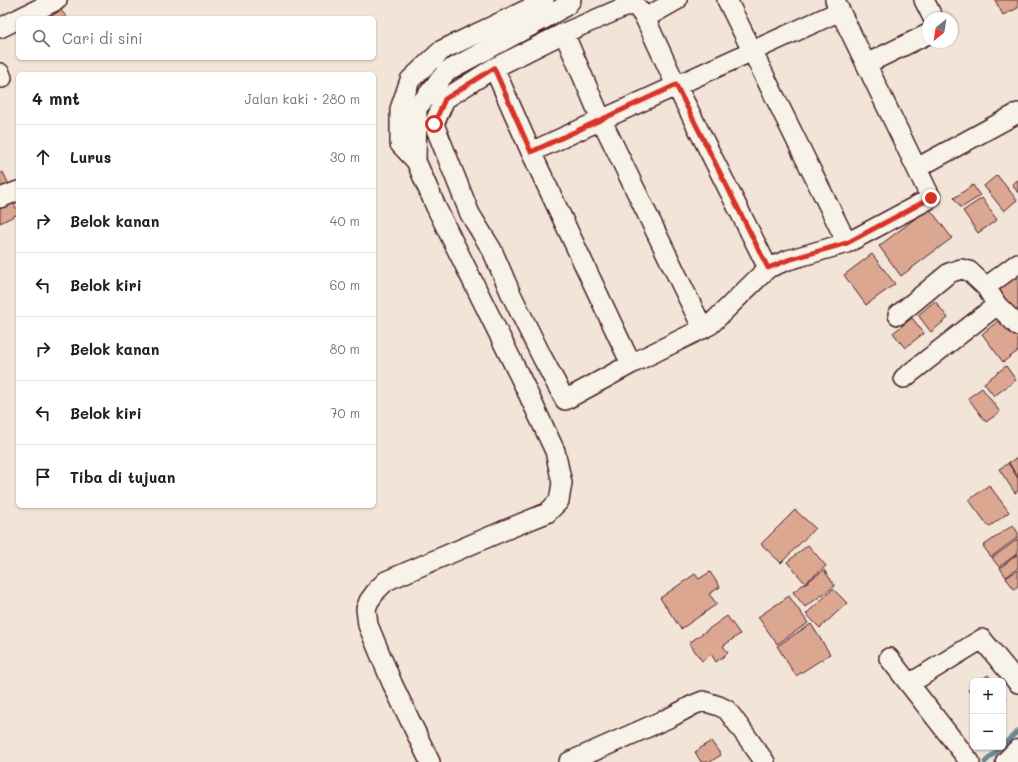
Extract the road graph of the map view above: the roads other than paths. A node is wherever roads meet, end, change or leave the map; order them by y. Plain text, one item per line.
1 (56, 0) edge
2 (544, 0) edge
3 (571, 0) edge
4 (677, 0) edge
5 (727, 0) edge
6 (924, 0) edge
7 (837, 5) edge
8 (930, 12) edge
9 (25, 16) edge
10 (645, 18) junction
11 (16, 20) edge
12 (0, 28) edge
13 (564, 32) junction
14 (922, 37) edge
15 (752, 51) junction
16 (866, 64) junction
17 (494, 68) junction
18 (676, 85) junction
19 (1018, 113) edge
20 (601, 119) junction
21 (531, 152) junction
22 (416, 161) junction
23 (917, 168) junction
24 (16, 192) edge
25 (0, 198) edge
26 (847, 243) junction
27 (1018, 262) edge
28 (768, 268) junction
29 (986, 287) junction
30 (997, 305) junction
31 (898, 315) dead end
32 (1018, 326) edge
33 (703, 329) junction
34 (631, 364) junction
35 (904, 378) dead end
36 (889, 658) dead end
37 (1018, 683) edge
38 (909, 684) junction
39 (1018, 751) edge
40 (430, 762) edge
41 (569, 762) edge
42 (765, 762) edge
43 (970, 762) edge
44 (1007, 762) edge

1 - 9 street
2 - 22 street
3 - 22 street
4 - 10 street
5 - 15 street
6 - 8 street
7 - 15 street
7 - 16 street
10 - 13 street
10 - 18 street
11 - 12 street
13 - 17 street
13 - 20 street
14 - 16 street
15 - 18 street
15 - 26 street
16 - 23 street
17 - 21 street
17 - 34 street
18 - 20 street
18 - 28 street
19 - 23 street
20 - 21 street
20 - 33 street
21 - 34 street
22 - 40 street
23 - 26 street
24 - 25 street
26 - 28 street
27 - 29 street
28 - 33 street
29 - 30 street
29 - 31 street
30 - 32 street
30 - 35 street
33 - 34 street
36 - 38 street
37 - 38 street
38 - 43 street
39 - 44 street
41 - 42 street

